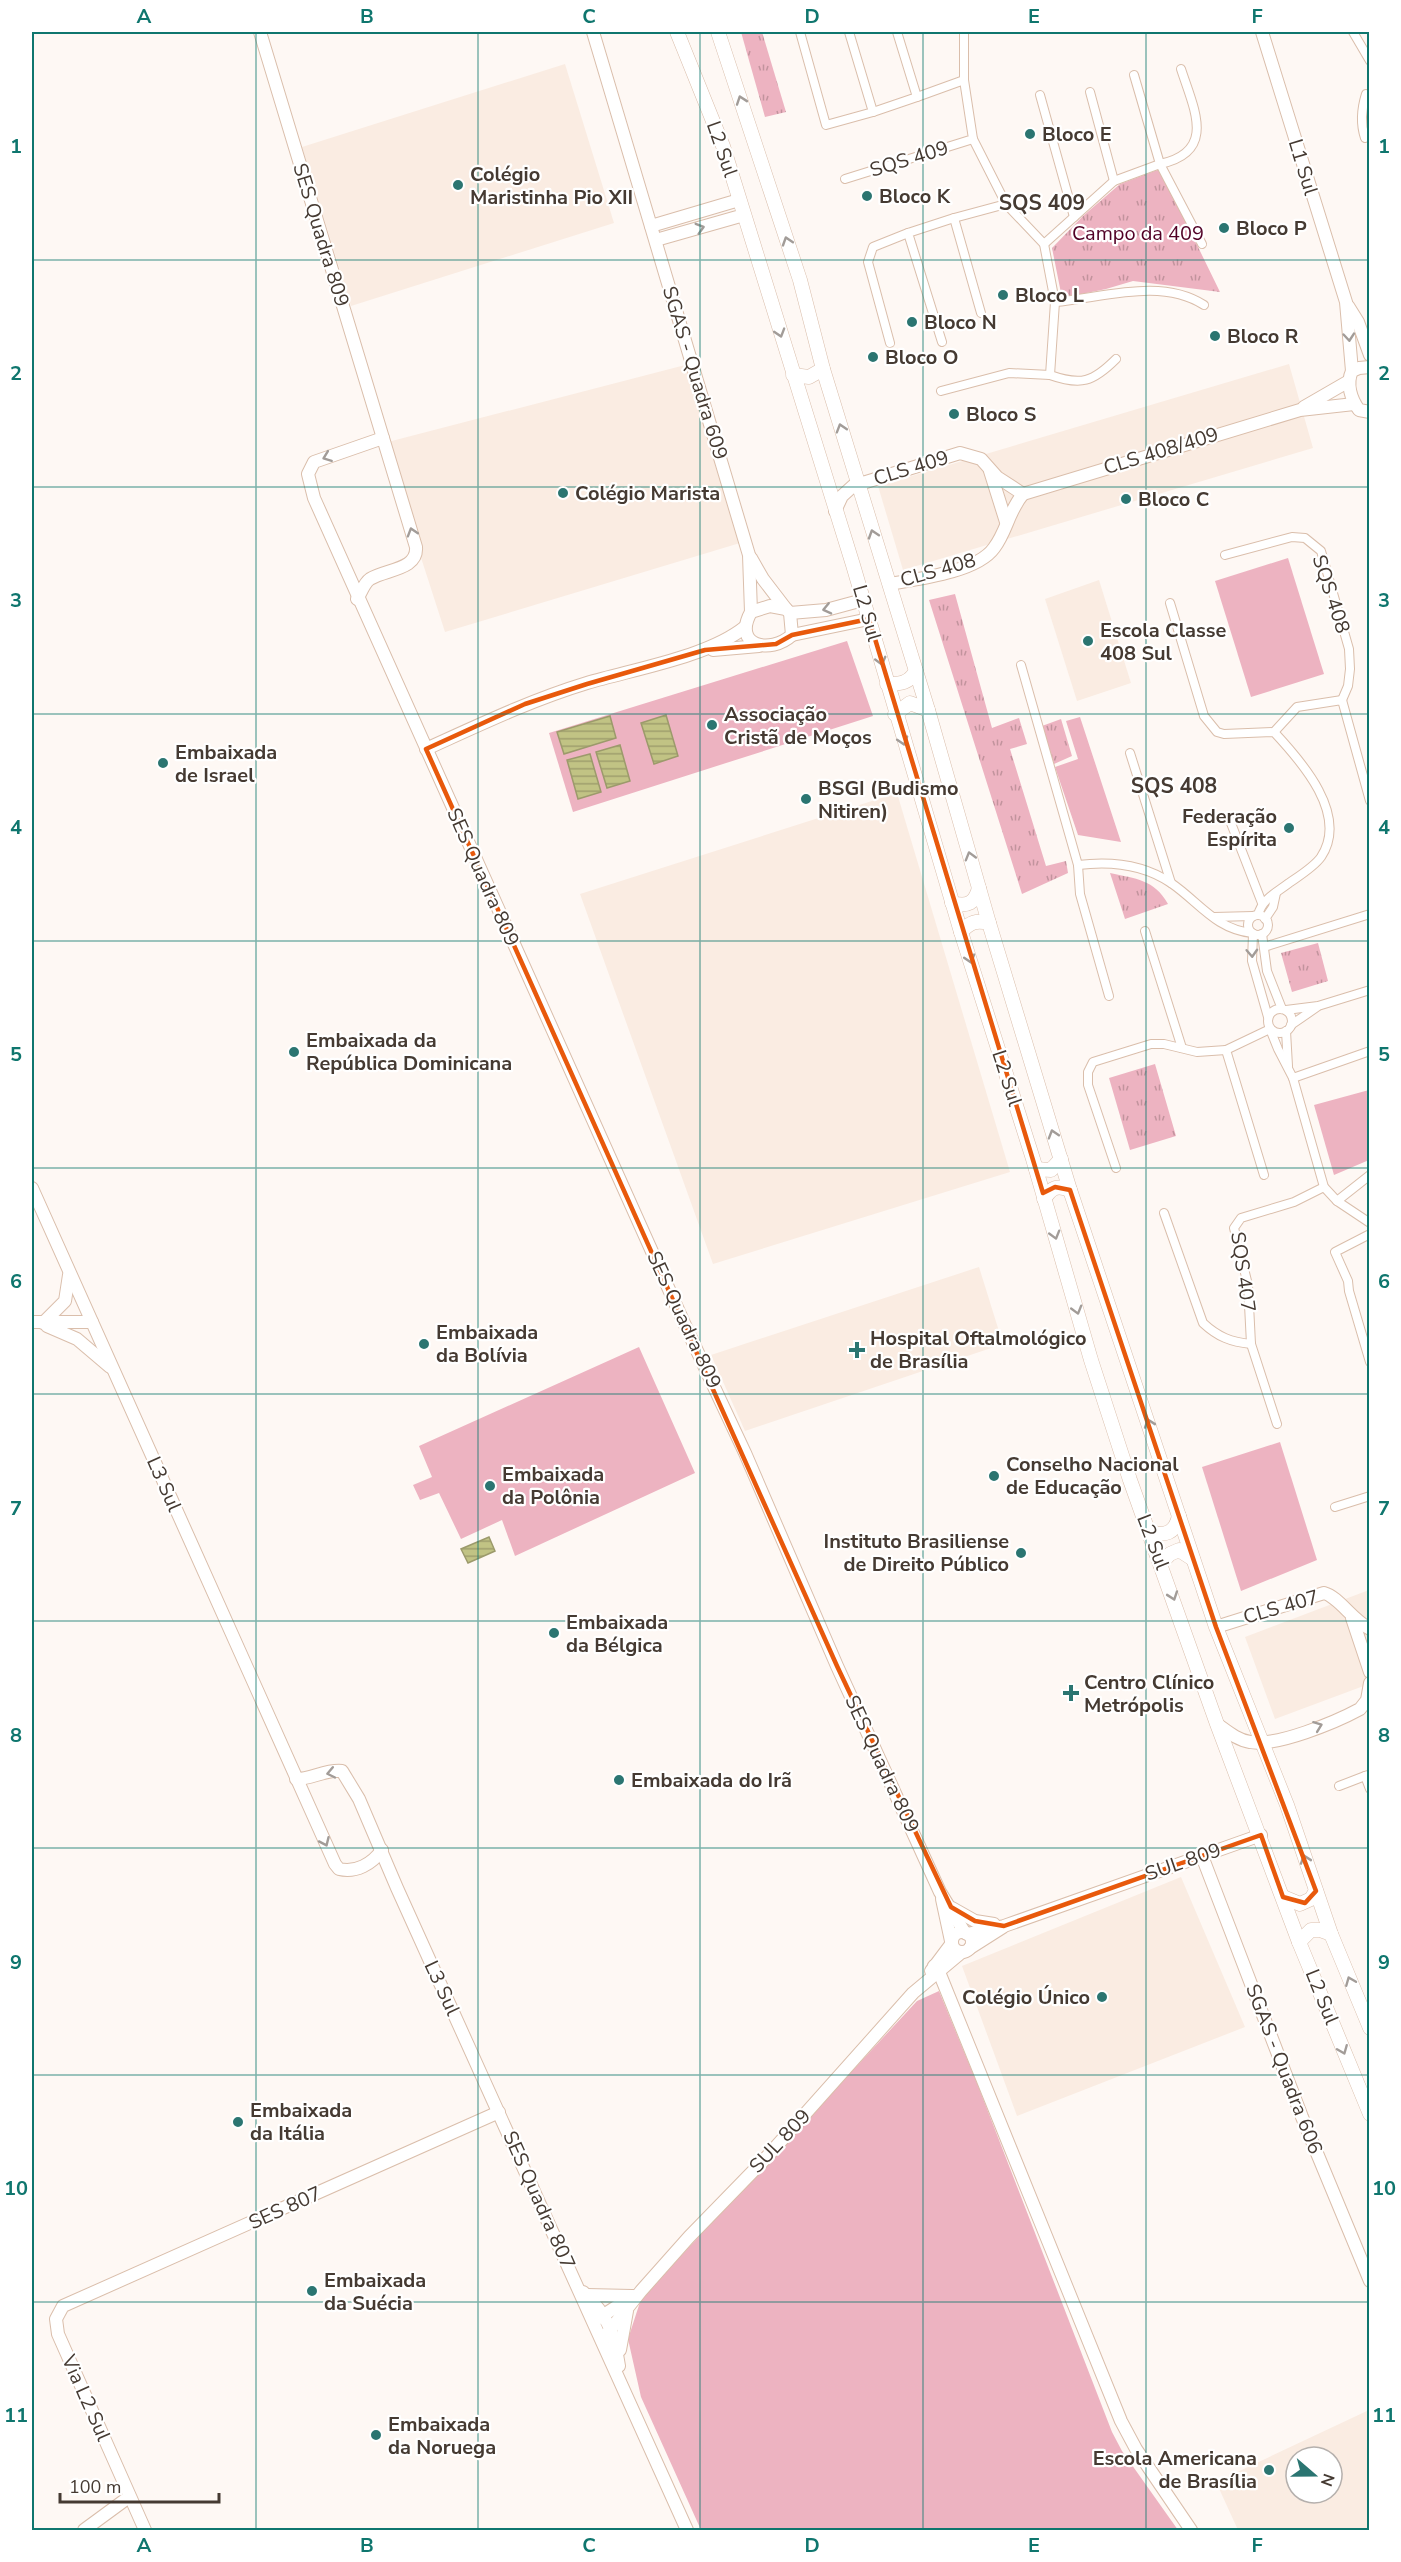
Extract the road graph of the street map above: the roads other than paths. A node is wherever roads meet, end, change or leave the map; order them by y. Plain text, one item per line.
1 (260, 32) edge
2 (593, 32) edge
3 (677, 32) edge
4 (718, 32) edge
5 (800, 32) edge
6 (849, 32) edge
7 (897, 32) edge
8 (964, 32) edge
9 (1262, 32) edge
10 (1353, 32) edge
11 (1369, 59) edge
12 (1181, 69) dead end
13 (1134, 75) dead end
14 (964, 80) junction
15 (1090, 92) dead end
16 (1040, 95) dead end
17 (1368, 95) edge
18 (918, 97) junction
19 (873, 112) junction
20 (1365, 138) dead end
21 (973, 140) junction
22 (1160, 164) junction
23 (845, 178) dead end
24 (1114, 181) junction
25 (739, 200) junction
26 (1006, 204) junction
27 (744, 215) junction
28 (1074, 217) junction
29 (954, 218) junction
30 (651, 226) junction
31 (908, 233) junction
32 (656, 240) junction
33 (1044, 244) junction
34 (1202, 244) dead end
35 (1055, 302) junction
36 (1346, 302) junction
37 (1204, 305) dead end
38 (981, 313) dead end
39 (942, 342) dead end
40 (890, 343) dead end
41 (1370, 355) edge
42 (1116, 359) dead end
43 (1370, 368) edge
44 (823, 369) junction
45 (793, 375) junction
46 (1050, 375) junction
47 (1351, 376) junction
48 (942, 391) dead end
49 (1300, 410) junction
50 (1364, 412) edge
51 (383, 438) junction
52 (989, 467) junction
53 (857, 484) junction
54 (1023, 494) junction
55 (835, 511) junction
56 (1006, 522) junction
57 (749, 555) junction
58 (1225, 555) dead end
59 (345, 571) junction
60 (368, 580) junction
61 (889, 584) junction
62 (357, 599) junction
63 (863, 600) junction
64 (1170, 603) dead end
65 (788, 611) junction
66 (751, 612) junction
67 (869, 619) junction
68 (746, 627) junction
69 (792, 635) junction
70 (759, 646) junction
71 (705, 650) junction
72 (1021, 665) dead end
73 (916, 670) junction
74 (887, 684) junction
75 (1342, 700) junction
76 (928, 710) junction
77 (895, 714) junction
78 (1274, 732) junction
79 (426, 749) junction
80 (1130, 753) dead end
81 (1370, 801) edge
82 (1229, 818) dead end
83 (1078, 865) junction
84 (1171, 883) junction
85 (979, 888) junction
86 (1276, 893) junction
87 (952, 903) junction
88 (1262, 903) junction
89 (1370, 914) edge
90 (1214, 917) junction
91 (1259, 917) junction
92 (989, 923) junction
93 (1145, 931) dead end
94 (961, 932) junction
95 (1256, 934) junction
96 (1264, 947) junction
97 (1269, 975) junction
98 (1256, 978) junction
99 (1370, 990) edge
100 (1109, 996) dead end
101 (1317, 1006) junction
102 (1284, 1009) junction
103 (1268, 1017) junction
104 (1288, 1028) junction
105 (1270, 1029) junction
106 (1182, 1048) junction
107 (1226, 1050) junction
108 (1370, 1051) edge
109 (1291, 1074) junction
110 (1061, 1159) junction
111 (1116, 1167) dead end
112 (1036, 1168) junction
113 (1264, 1174) dead end
114 (1370, 1175) edge
115 (1324, 1187) junction
116 (32, 1188) edge
117 (1070, 1190) junction
118 (1044, 1199) junction
119 (1338, 1201) junction
120 (1164, 1213) dead end
121 (1370, 1223) edge
122 (1370, 1234) edge
123 (69, 1271) junction
124 (92, 1322) junction
125 (40, 1323) edge
126 (98, 1336) junction
127 (1251, 1344) junction
128 (1370, 1362) edge
129 (112, 1369) junction
130 (1277, 1424) dead end
131 (1370, 1496) edge
132 (1335, 1507) dead end
133 (1179, 1516) junction
134 (1149, 1532) junction
135 (1193, 1559) junction
136 (1161, 1563) junction
137 (1352, 1618) junction
138 (1216, 1627) junction
139 (1370, 1629) edge
140 (1370, 1672) edge
141 (1370, 1683) edge
142 (1217, 1724) junction
143 (1262, 1742) junction
144 (1367, 1775) edge
145 (298, 1784) junction
146 (1339, 1786) dead end
147 (1370, 1789) edge
148 (1261, 1835) junction
149 (1202, 1856) junction
150 (381, 1858) junction
151 (940, 1892) junction
152 (1316, 1892) junction
153 (1283, 1898) junction
154 (951, 1907) junction
155 (1004, 1926) junction
156 (966, 1933) junction
157 (1331, 1934) junction
158 (952, 1942) junction
159 (1299, 1942) junction
160 (966, 1950) junction
161 (937, 1969) junction
162 (1370, 2028) edge
163 (499, 2112) junction
164 (1370, 2114) edge
165 (1370, 2281) edge
166 (582, 2291) junction
167 (637, 2294) junction
168 (70, 2301) joint
169 (627, 2309) junction
170 (599, 2318) junction
171 (611, 2329) junction
172 (602, 2340) junction
173 (619, 2363) junction
174 (622, 2385) junction
175 (129, 2497) junction
176 (84, 2530) edge
177 (145, 2530) edge
178 (687, 2530) edge
179 (1191, 2530) edge

1 - 51 street, SES Quadra 809
2 - 30 street, SGAS - Quadra 609
3 - 25 main road, L2 Sul
44 -> 4 main road, L2 Sul
5 - 19 street
6 - 19 street
7 - 18 street
8 - 14 street, SQS 409
9 - 36 street, L1 Sul
10 - 11 street
12 - 22 street
13 - 22 street
14 - 18 street
14 - 21 street, SQS 409
15 - 24 street
16 - 28 street
17 - 20 street
18 - 19 street
21 - 23 street, SQS 409
21 - 26 street, SQS 409
22 - 24 street
22 - 34 street
24 - 28 street
25 - 27 main road, L2 Sul
25 - 30 street
26 - 29 street
26 - 33 street, SQS 409
32 -> 27 street
27 -> 45 main road, L2 Sul
28 - 33 street
29 - 31 street
29 - 38 street
30 - 32 street, SGAS - Quadra 609
31 - 39 street
31 - 40 street
32 - 57 street, SGAS - Quadra 609
33 - 35 street
35 - 37 street
35 - 46 street
36 - 41 street, L1 Sul
36 -> 47 street, L1 Sul
42 - 46 street
43 - 47 street
44 - 45 main road
53 -> 44 main road, L2 Sul
45 - 55 main road, L2 Sul
46 - 48 street
47 - 49 street, CLS 408/409
47 - 50 street, L1 Sul
49 - 50 street, CLS 408/409
49 - 54 street, CLS 408/409
51 -> 59 street, SES Quadra 809
60 -> 51 street, SES Quadra 809
52 - 53 street, CLS 409
52 - 54 street, CLS 409
52 - 56 street
53 - 55 street, CLS 409
61 -> 53 main road, L2 Sul
54 - 56 street, CLS 408
55 - 63 main road, L2 Sul
56 - 61 street, CLS 408
57 - 65 street, SGAS - Quadra 609
57 - 66 street, SGAS - Quadra 609
58 - 75 street, SQS 408
59 - 60 street
59 - 62 street, SES Quadra 809
60 - 62 street
61 - 73 main road, L2 Sul
62 - 79 street, SES Quadra 809
63 -> 65 street
63 - 67 main road, L2 Sul
64 - 78 street
65 - 66 street
65 - 69 street
66 - 68 street
67 - 69 street
67 -> 74 main road, L2 Sul
68 - 70 street
68 - 71 street
69 - 70 street
70 - 71 street
71 - 79 street
72 - 83 street
73 - 74 main road
73 - 76 main road, L2 Sul
74 - 77 main road, L2 Sul
75 - 78 street
75 - 81 street
76 - 77 main road
85 -> 76 main road, L2 Sul
77 -> 87 main road, L2 Sul
78 - 86 street
79 - 151 street, SES Quadra 809
80 - 84 street
82 - 88 street
83 - 84 street
83 - 100 street
84 - 90 street
85 - 87 main road
85 - 92 main road, L2 Sul
86 - 88 street
86 - 91 street
87 - 94 main road, L2 Sul
88 - 91 street
89 - 96 street
90 - 91 street
90 - 95 street
91 - 95 street
91 - 95 street
92 - 94 main road
110 -> 92 main road, L2 Sul
93 - 106 street
94 -> 112 main road, L2 Sul
95 - 96 street
95 -> 98 street
96 - 97 street
97 - 98 street
97 - 102 street
98 - 103 street
99 - 101 street
101 - 102 street
101 - 104 street
102 - 103 street
102 - 104 street
103 - 105 street
104 - 105 street
104 - 109 street
105 - 107 street
105 - 109 street
106 - 107 street
106 - 111 street
107 - 113 street
108 - 109 street
109 - 115 street
110 - 112 main road
110 - 117 main road, L2 Sul
112 - 118 main road, L2 Sul
114 - 119 street
115 - 119 street
115 - 127 street, SQS 407
116 - 123 street, L3 Sul
117 - 118 main road
133 -> 117 main road, L2 Sul
118 -> 134 main road, L2 Sul
119 - 121 street
120 - 127 street, SQS 407
122 - 128 street
123 - 124 street, L3 Sul
123 - 125 street
124 - 125 street
124 - 126 street, L3 Sul
125 - 126 street
125 - 129 street
126 - 129 street, L3 Sul
127 - 130 street, SQS 407
129 - 145 street, L3 Sul
131 - 132 street
133 - 134 main road
133 - 135 main road, L2 Sul
134 - 136 main road, L2 Sul
135 - 136 main road
135 - 138 main road, L2 Sul
136 -> 142 main road, L2 Sul
137 - 138 street, CLS 407
137 - 139 street, CLS 407
137 - 140 street
138 - 143 main road, L2 Sul
143 -> 141 street
142 - 143 street
142 - 148 main road, L2 Sul
152 -> 143 main road, L2 Sul
144 - 146 street
144 - 147 street
145 -> 150 street, L3 Sul
150 -> 145 street, L3 Sul
148 - 149 street, SUL 809
148 - 153 main road, L2 Sul
149 - 155 street, SUL 809
149 - 165 street, SGAS - Quadra 606
150 - 163 street, L3 Sul
151 - 154 street, SES Quadra 809
151 - 158 street, SES Quadra 809
152 - 153 main road
152 - 157 main road, L2 Sul
153 - 159 main road, L2 Sul
154 - 155 street
154 - 156 street, SES Quadra 809
155 - 156 street, SUL 809
155 - 160 street, SUL 809
156 - 158 street
156 - 160 street
157 - 159 main road
162 -> 157 main road, L2 Sul
158 - 160 street
158 - 161 street, SUL 809
159 -> 164 main road, L2 Sul
160 - 161 street, SUL 809
161 - 167 street, SUL 809
161 - 179 street
163 - 166 street, SES Quadra 807
163 - 168 street, SES 807
166 - 167 street
166 - 170 street, SES Quadra 807
167 - 169 street, SUL 809
167 - 170 street, SUL 809
168 - 175 street, Via L2 Sul
169 - 171 street, SUL 809
169 - 173 street
170 - 171 street, SES Quadra 807
170 - 172 street, SES Quadra 807
171 - 172 street, SUL 809
171 - 173 street, SES Quadra 807
172 - 174 street, SES Quadra 807
173 - 174 street, SES Quadra 807
174 - 178 street, SES Quadra 807
175 - 176 street
175 - 177 street, Via L2 Sul

